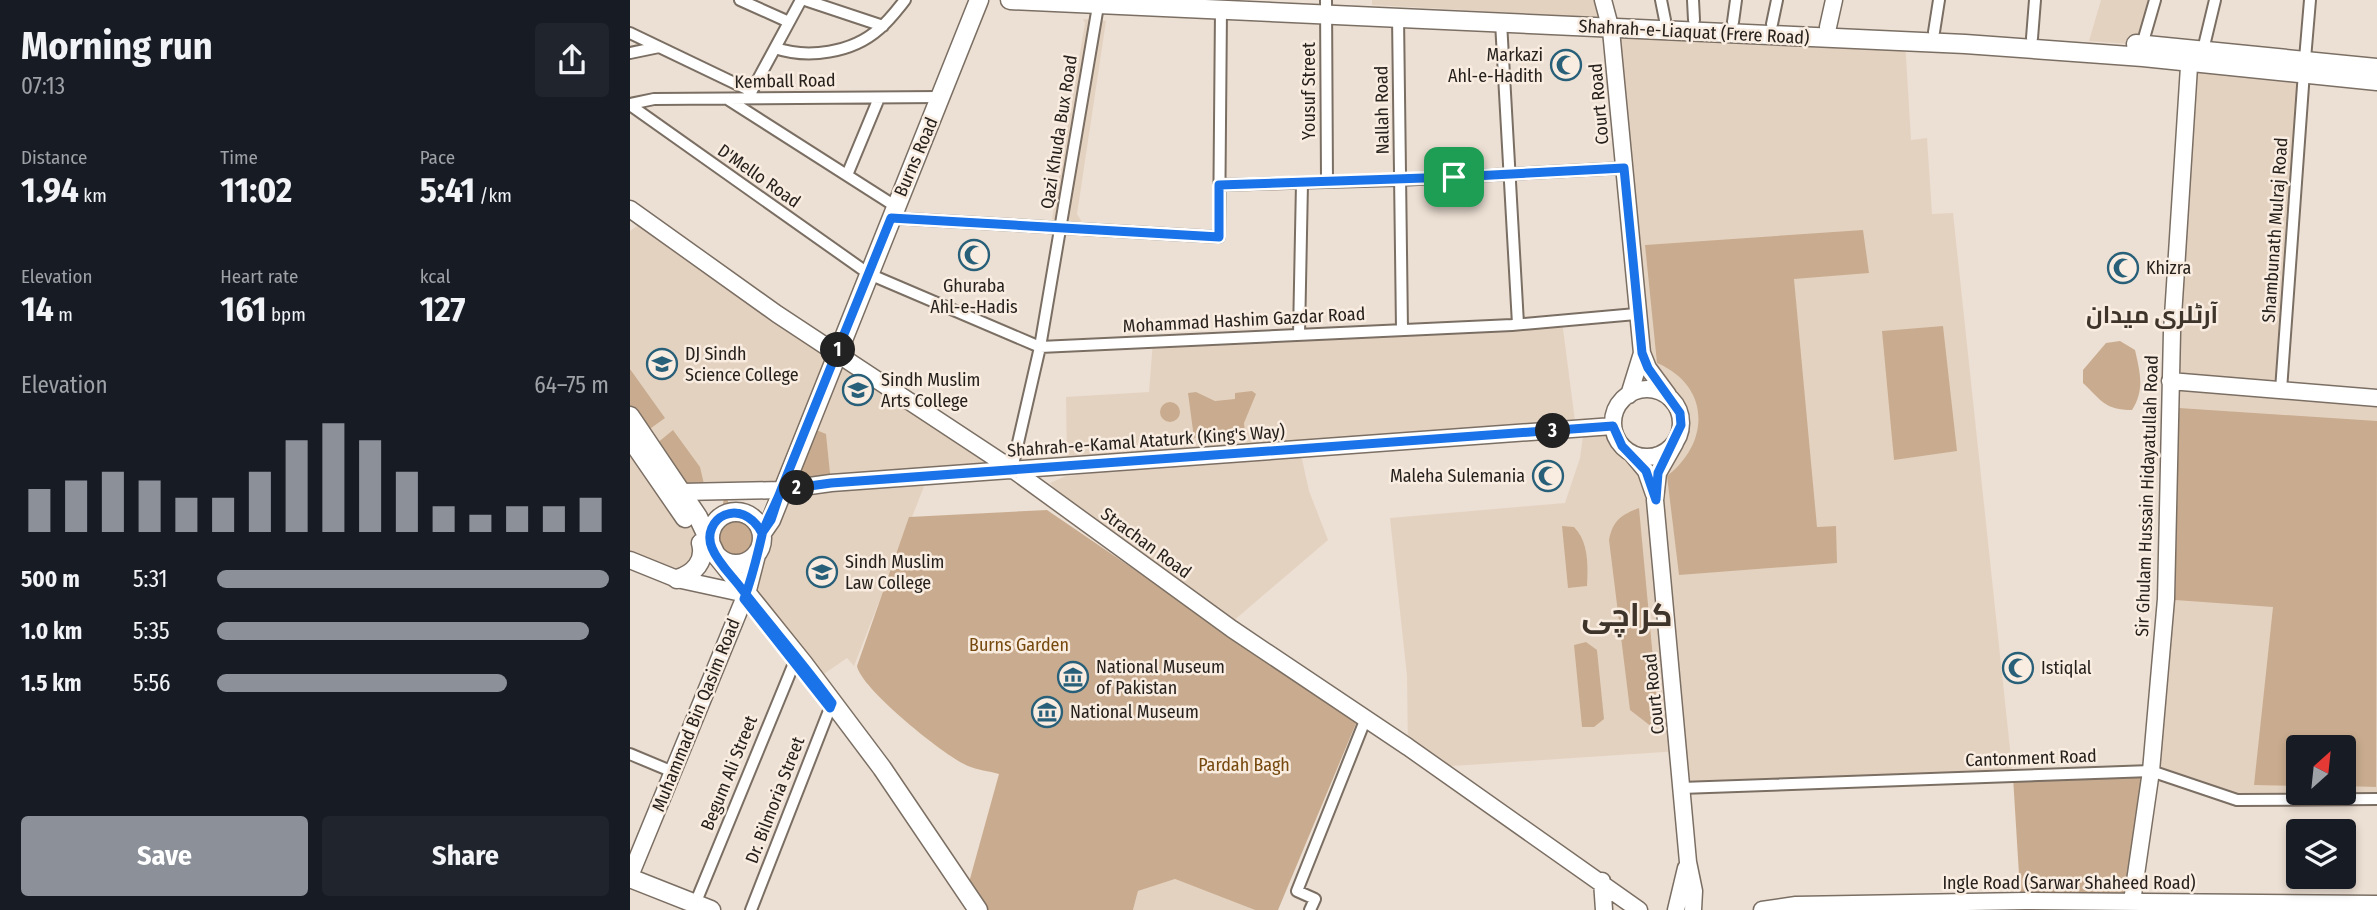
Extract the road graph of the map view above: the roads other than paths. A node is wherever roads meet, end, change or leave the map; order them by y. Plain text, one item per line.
1 (740, 0) edge
2 (803, 0) edge
3 (905, 0) edge
4 (979, 0) edge
5 (1010, 0) edge
6 (1259, 0) edge
7 (1661, 0) edge
8 (1693, 0) edge
9 (1736, 0) edge
10 (1777, 0) edge
11 (1834, 0) edge
12 (1939, 0) edge
13 (2035, 0) edge
14 (2155, 0) edge
15 (2215, 0) edge
16 (2310, 0) edge
17 (1326, 5) edge
18 (1098, 6) junction
19 (1221, 9) junction
20 (1398, 16) junction
21 (1607, 16) edge
22 (1665, 20) junction
23 (1694, 20) junction
24 (789, 22) junction
25 (1501, 22) junction
26 (1733, 22) junction
27 (1772, 24) junction
28 (883, 26) junction
29 (1828, 27) junction
30 (1934, 32) junction
31 (630, 33) edge
32 (2032, 38) junction
33 (2142, 45) junction
34 (659, 47) junction
35 (775, 48) junction
36 (630, 53) edge
37 (2194, 53) junction
38 (2305, 66) junction
39 (2377, 68) edge
40 (2377, 81) edge
41 (749, 95) junction
42 (941, 97) junction
43 (879, 98) junction
44 (729, 100) junction
45 (630, 105) edge
46 (1624, 168) junction
47 (1508, 174) junction
48 (847, 175) junction
49 (1400, 180) junction
50 (1327, 181) junction
51 (1302, 183) junction
52 (1219, 185) junction
53 (630, 209) edge
54 (893, 212) junction
55 (1061, 228) junction
56 (869, 274) junction
57 (1636, 314) junction
58 (1518, 324) junction
59 (1402, 330) junction
60 (1300, 335) junction
61 (1040, 347) junction
62 (1642, 353) junction
63 (837, 354) junction
64 (2170, 381) junction
65 (2281, 390) junction
66 (1629, 395) junction
67 (2377, 398) edge
68 (1672, 400) junction
69 (630, 416) edge
70 (1613, 426) junction
71 (630, 439) edge
72 (1675, 443) junction
73 (1631, 453) junction
74 (1012, 469) junction
75 (781, 490) junction
76 (682, 492) junction
77 (1656, 500) junction
78 (762, 533) junction
79 (709, 547) junction
80 (756, 555) junction
81 (632, 566) edge
82 (677, 579) junction
83 (743, 595) junction
84 (796, 658) junction
85 (831, 705) junction
86 (1366, 718) junction
87 (630, 754) edge
88 (2151, 771) junction
89 (673, 772) junction
90 (1681, 788) junction
91 (2377, 799) edge
92 (1688, 862) junction
93 (630, 877) edge
94 (1602, 881) junction
95 (630, 886) edge
96 (2132, 902) junction
97 (2377, 904) edge
98 (691, 908) edge
99 (751, 910) edge
100 (966, 910) edge
101 (978, 910) edge
102 (1310, 910) edge
103 (1604, 910) edge
104 (1639, 910) edge
105 (1676, 910) edge
106 (1693, 910) edge
107 (1762, 910) edge

1 - 24 street
2 - 24 street
2 - 28 street
3 - 28 street
4 - 42 main road, Burns Road
5 - 18 main road, Shahrah-e-Liaquat (Frere Road)
6 - 17 main road, Shahrah-e-Liaquat (Frere Road)
7 - 22 street
8 - 23 street
9 - 26 street
10 - 27 street
11 - 29 main road
12 - 30 street
13 - 32 street
14 - 33 street
15 - 37 street
16 - 38 street, Shambunath Mulraj Road
17 - 19 main road, Shahrah-e-Liaquat (Frere Road)
17 - 20 main road, Shahrah-e-Liaquat (Frere Road)
17 - 21 main road, Shahrah-e-Liaquat (Frere Road)
17 - 50 street, Yousuf Street
18 - 19 main road, Shahrah-e-Liaquat (Frere Road)
18 - 55 street, Qazi Khuda Bux Road
19 - 52 street
20 - 25 main road, Shahrah-e-Liaquat (Frere Road)
20 - 49 street, Nallah Road
21 - 22 main road, Shahrah-e-Liaquat (Frere Road)
21 - 25 main road, Shahrah-e-Liaquat (Frere Road)
21 - 37 main road, Shahrah-e-Liaquat (Frere Road)
21 - 46 main road, Court Road
22 - 23 main road, Shahrah-e-Liaquat (Frere Road)
23 - 26 main road, Shahrah-e-Liaquat (Frere Road)
24 - 35 street
25 - 47 street
26 - 27 main road, Shahrah-e-Liaquat (Frere Road)
27 - 29 main road, Shahrah-e-Liaquat (Frere Road)
28 - 35 street
29 - 30 main road, Shahrah-e-Liaquat (Frere Road)
30 - 32 main road, Shahrah-e-Liaquat (Frere Road)
31 - 34 street
32 - 33 main road, Shahrah-e-Liaquat (Frere Road)
33 - 37 main road, Shahrah-e-Liaquat (Frere Road)
34 - 36 street
34 - 41 street
35 - 41 street
37 - 38 main road, Shahrah-e-Liaquat (Frere Road)
37 - 64 main road, Sir Ghulam Hussain Hidayatullah Road
38 - 39 main road, Shahrah-e-Liaquat (Frere Road)
38 - 40 main road, Shahrah-e-Liaquat (Frere Road)
38 - 65 street, Shambunath Mulraj Road
41 - 43 street, Kemball Road
41 - 44 street, Kemball Road
42 - 43 street, Kemball Road
42 - 54 main road, Burns Road
43 - 48 street
44 - 45 street, Kemball Road
44 - 48 street
45 - 56 street, D'Mello Road
46 - 47 street
46 - 57 main road, Court Road
47 - 49 street
47 - 58 street
48 - 54 street
49 - 50 street
49 - 59 street, Nallah Road
50 - 51 street
51 - 52 street
51 - 60 street
52 - 55 street
53 - 63 main road, Strachan Road
54 - 55 street
54 - 56 main road, Burns Road
55 - 61 street, Qazi Khuda Bux Road
56 - 61 street, Mohammad Hashim Gazdar Road
56 - 63 main road, Burns Road
57 - 58 street, Mohammad Hashim Gazdar Road
57 - 62 main road, Court Road
58 - 59 street, Mohammad Hashim Gazdar Road
59 - 60 street, Mohammad Hashim Gazdar Road
60 - 61 street, Mohammad Hashim Gazdar Road
61 - 74 street, Qazi Khuda Bux Road
62 - 66 main road, Court Road
62 - 68 main road
63 - 74 main road, Strachan Road
63 - 75 main road
64 - 65 main road
64 - 88 main road, Sir Ghulam Hussain Hidayatullah Road
65 - 67 main road
66 - 68 main road
66 - 70 main road
68 - 72 main road
69 - 76 main road
70 - 73 main road
70 - 74 main road, Shahrah-e-Kamal Ataturk (King's Way)
71 - 79 main road
72 - 73 main road
72 - 77 main road, Court Road
73 - 77 main road
74 - 75 main road, Shahrah-e-Kamal Ataturk (King's Way)
74 - 86 main road, Strachan Road
75 - 76 main road, Shahrah-e-Kamal Ataturk (King's Way)
75 - 78 main road
76 - 79 main road
77 - 90 main road, Court Road
78 - 79 main road
78 - 80 main road
79 - 80 main road
79 - 82 main road
79 - 83 main road
80 - 83 main road
81 - 82 main road
82 - 83 main road
83 - 84 main road
83 - 89 main road, Muhammad Bin Qasim Road
84 - 85 main road
84 - 98 street, Begum Ali Street
85 - 99 street, Dr. Bilmoria Street
85 - 100 main road
85 - 101 main road
86 - 94 main road, Strachan Road
86 - 102 street
87 - 89 street
88 - 90 street, Cantonment Road
88 - 91 street, Cantonment Road
88 - 96 main road, Sir Ghulam Hussain Hidayatullah Road
89 - 93 main road, Muhammad Bin Qasim Road
90 - 92 main road, Court Road
92 - 105 main road, Court Road
92 - 106 main road, Court Road
93 - 98 main road
94 - 103 main road
94 - 104 main road, Strachan Road
95 - 98 main road
96 - 97 main road, Ingle Road (Sarwar Shaheed Road)
96 - 107 main road, Ingle Road (Sarwar Shaheed Road)

